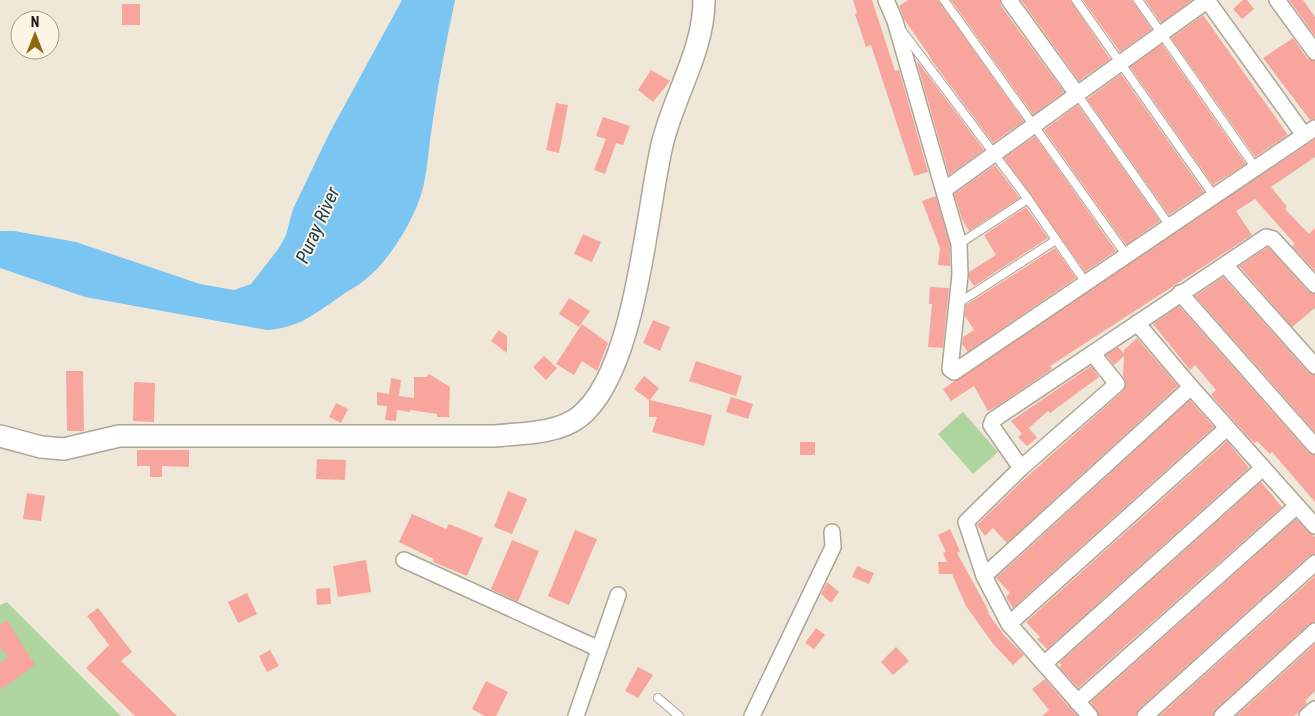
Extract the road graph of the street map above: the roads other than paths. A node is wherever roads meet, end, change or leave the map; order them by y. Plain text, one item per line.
1 (704, 0) edge
2 (886, 0) edge
3 (944, 0) edge
4 (1010, 0) edge
5 (1076, 0) edge
6 (1138, 0) edge
7 (1208, 0) edge
8 (1278, 0) edge
9 (895, 21) junction
10 (1162, 33) junction
11 (1315, 52) edge
12 (1121, 63) junction
13 (1078, 94) junction
14 (1034, 125) junction
15 (1310, 132) edge
16 (994, 154) junction
17 (1255, 167) junction
18 (944, 190) junction
19 (1214, 196) junction
20 (1028, 199) junction
21 (1170, 226) junction
22 (1056, 240) junction
23 (959, 244) junction
24 (1126, 256) junction
25 (1225, 265) junction
26 (1086, 283) junction
27 (1315, 285) edge
28 (1180, 294) junction
29 (957, 304) junction
30 (1138, 323) junction
31 (1093, 354) junction
32 (1315, 366) edge
33 (1191, 387) junction
34 (1228, 428) junction
35 (0, 436) edge
36 (1315, 446) edge
37 (1020, 468) junction
38 (1262, 468) junction
39 (1297, 506) junction
40 (1315, 526) edge
41 (832, 532) dead end
42 (404, 560) dead end
43 (1315, 563) edge
44 (984, 576) junction
45 (618, 596) dead end
46 (1009, 624) junction
47 (1315, 631) edge
48 (599, 648) junction
49 (1044, 664) junction
50 (658, 698) dead end
51 (1077, 702) junction
52 (1315, 709) edge
53 (576, 716) edge
54 (679, 716) edge
55 (752, 716) edge
56 (1090, 716) edge
57 (1145, 716) edge
58 (1222, 716) edge
59 (1308, 716) edge

1 - 35 street
2 - 9 street
3 - 14 lane
4 - 13 street
5 - 12 lane
6 - 10 lane
7 - 10 street
7 - 15 street
8 - 11 street
9 - 16 lane
9 - 18 street
10 - 12 street
10 - 17 lane
12 - 13 street
12 - 19 lane
13 - 14 street
13 - 21 lane
14 - 16 street
14 - 24 lane
15 - 17 street
16 - 18 street
16 - 20 lane
17 - 19 street
18 - 23 street
19 - 21 street
20 - 22 lane
20 - 23 lane
21 - 24 street
22 - 26 lane
22 - 29 lane
23 - 29 street
24 - 26 street
25 - 27 street
25 - 28 street
25 - 32 street
26 - 29 street
28 - 30 street
28 - 36 street
30 - 31 street
30 - 33 street
31 - 37 street
31 - 37 street
33 - 34 street
33 - 44 street
34 - 38 street
34 - 46 street
37 - 44 street
38 - 39 street
38 - 49 street
39 - 40 street
39 - 51 street
41 - 55 street
42 - 48 street
43 - 57 street
44 - 46 street
45 - 48 street
46 - 49 street
47 - 58 street
48 - 53 street
49 - 51 street
50 - 54 lane
51 - 56 street
52 - 59 street

